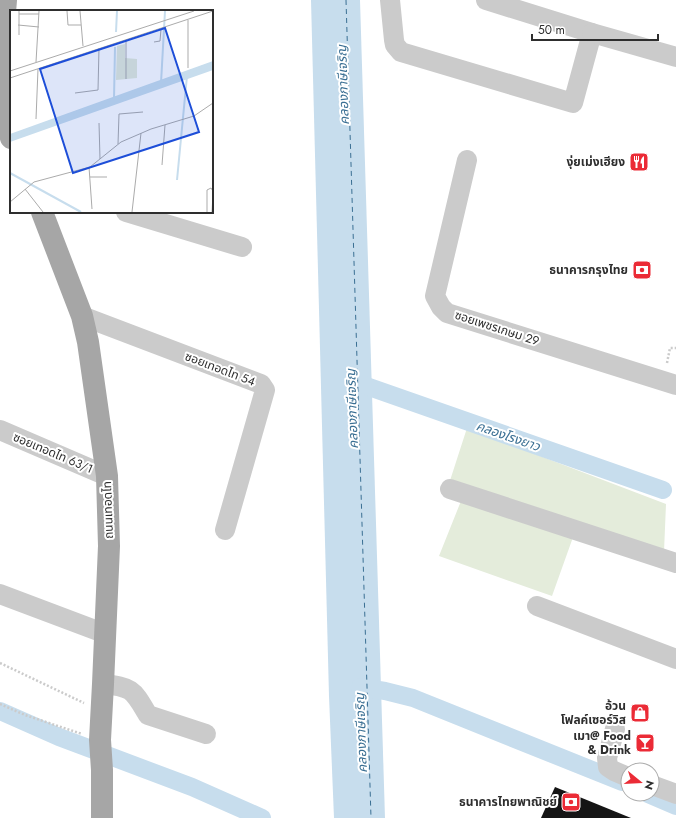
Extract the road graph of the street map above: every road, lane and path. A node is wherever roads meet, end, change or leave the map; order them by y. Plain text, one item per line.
1 (390, 0) edge
2 (486, 0) edge
3 (4, 10) edge
4 (592, 33) junction
5 (676, 57) edge
6 (0, 74) edge
7 (0, 83) edge
8 (1, 105) edge
9 (10, 135) edge
10 (467, 160) dead end
11 (42, 213) edge
12 (129, 213) edge
13 (242, 247) dead end
14 (82, 316) junction
15 (676, 348) edge
16 (665, 368) dead end
17 (676, 385) edge
18 (0, 430) edge
19 (106, 476) junction
20 (450, 489) dead end
21 (225, 530) dead end
22 (676, 563) edge
23 (0, 594) edge
24 (537, 606) dead end
25 (106, 634) junction
26 (676, 660) edge
27 (0, 663) edge
28 (103, 684) junction
29 (0, 704) edge
30 (102, 712) junction
31 (615, 729) dead end
32 (206, 734) dead end
33 (100, 743) junction
34 (620, 774) edge
35 (660, 788) edge
36 (676, 794) edge
37 (102, 818) edge

1 - 4 street
2 - 4 street
3 - 6 main road
4 - 5 street
7 - 8 main road
8 - 9 main road
10 - 17 street, ซอยเพชรเกษม 29
11 - 14 main road, ถนนเทอดไท
12 - 13 street
14 - 19 main road, ถนนเทอดไท
14 - 21 street, ซอยเทอดไท 54
15 - 16 path
18 - 19 street, ซอยเทอดไท 63/1
19 - 25 main road, ถนนเทอดไท
20 - 22 street
23 - 25 street
24 - 26 street
25 - 28 main road, ถนนเทอดไท
27 - 30 path
28 - 30 main road, ถนนเทอดไท
28 - 32 street
29 - 33 path
30 - 33 main road, ถนนเทอดไท
31 - 34 street
33 - 37 main road, ถนนเทอดไท
35 - 36 street

